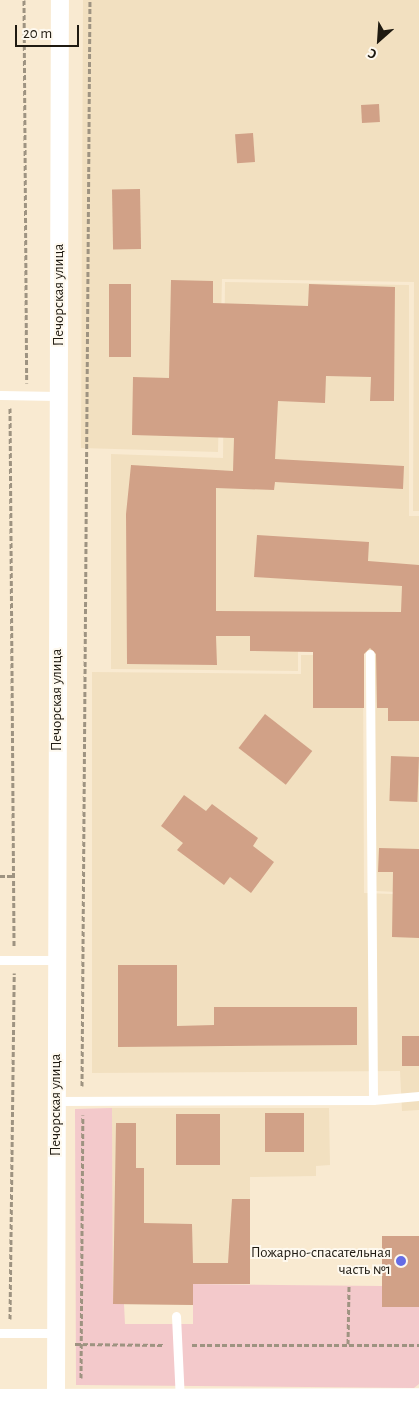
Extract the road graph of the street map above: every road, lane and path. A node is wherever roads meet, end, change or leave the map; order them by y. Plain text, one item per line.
1 (24, 0) edge
2 (60, 0) edge
3 (90, 0) edge
4 (0, 395) edge
5 (10, 396) junction
6 (27, 396) junction
7 (58, 396) junction
8 (370, 654) dead end
9 (0, 876) edge
10 (13, 876) junction
11 (0, 960) edge
12 (14, 960) junction
13 (56, 960) junction
14 (419, 1096) edge
15 (374, 1100) junction
16 (55, 1101) junction
17 (83, 1101) junction
18 (349, 1286) dead end
19 (176, 1316) dead end
20 (5, 1334) edge
21 (57, 1340) junction
22 (82, 1343) junction
23 (348, 1344) junction
24 (419, 1345) edge
25 (177, 1346) junction
26 (80, 1399) junction
27 (56, 1400) junction
28 (419, 1400) edge
29 (0, 1402) edge
30 (191, 1402) edge

1 - 6 path
2 - 7 street, Печорская улица
3 - 17 path
4 - 5 lane
5 - 6 lane
5 - 10 path
6 - 7 lane
7 - 13 street, Печорская улица
8 - 15 lane
9 - 10 path
10 - 12 path
11 - 12 lane
12 - 13 lane
12 - 20 path
13 - 16 street, Печорская улица
14 - 15 lane
15 - 17 lane
16 - 17 lane
16 - 21 street, Печорская улица
17 - 22 path
18 - 23 path
19 - 25 lane
20 - 21 lane
21 - 22 path
21 - 27 street, Печорская улица
22 - 25 path
22 - 26 path
23 - 24 path
23 - 25 path
25 - 30 lane
26 - 27 main road
26 - 30 main road
27 - 29 main road
28 - 30 main road

